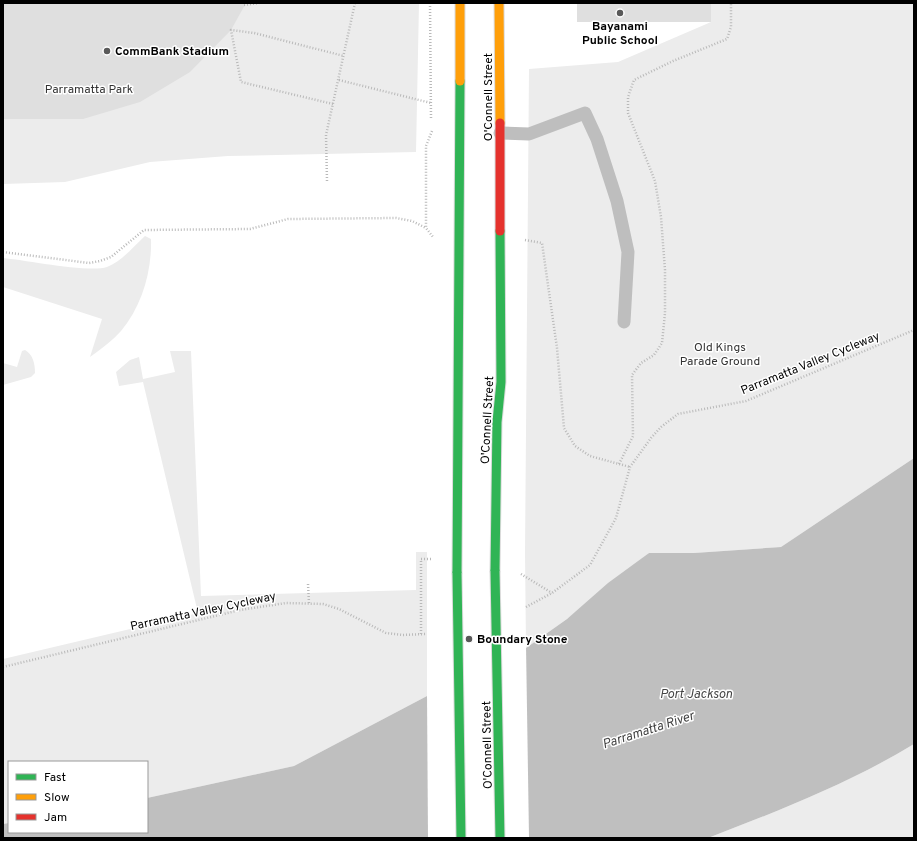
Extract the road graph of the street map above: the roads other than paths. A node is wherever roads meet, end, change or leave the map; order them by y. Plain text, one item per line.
1 (460, 3) edge
2 (499, 3) edge
3 (500, 133) junction
4 (624, 322) dead end
5 (461, 838) edge
6 (500, 838) edge

1 - 5 main road, bridge
2 - 3 main road, O'Connell Street
3 - 4 lane
3 - 6 main road, O'Connell Street, bridge

